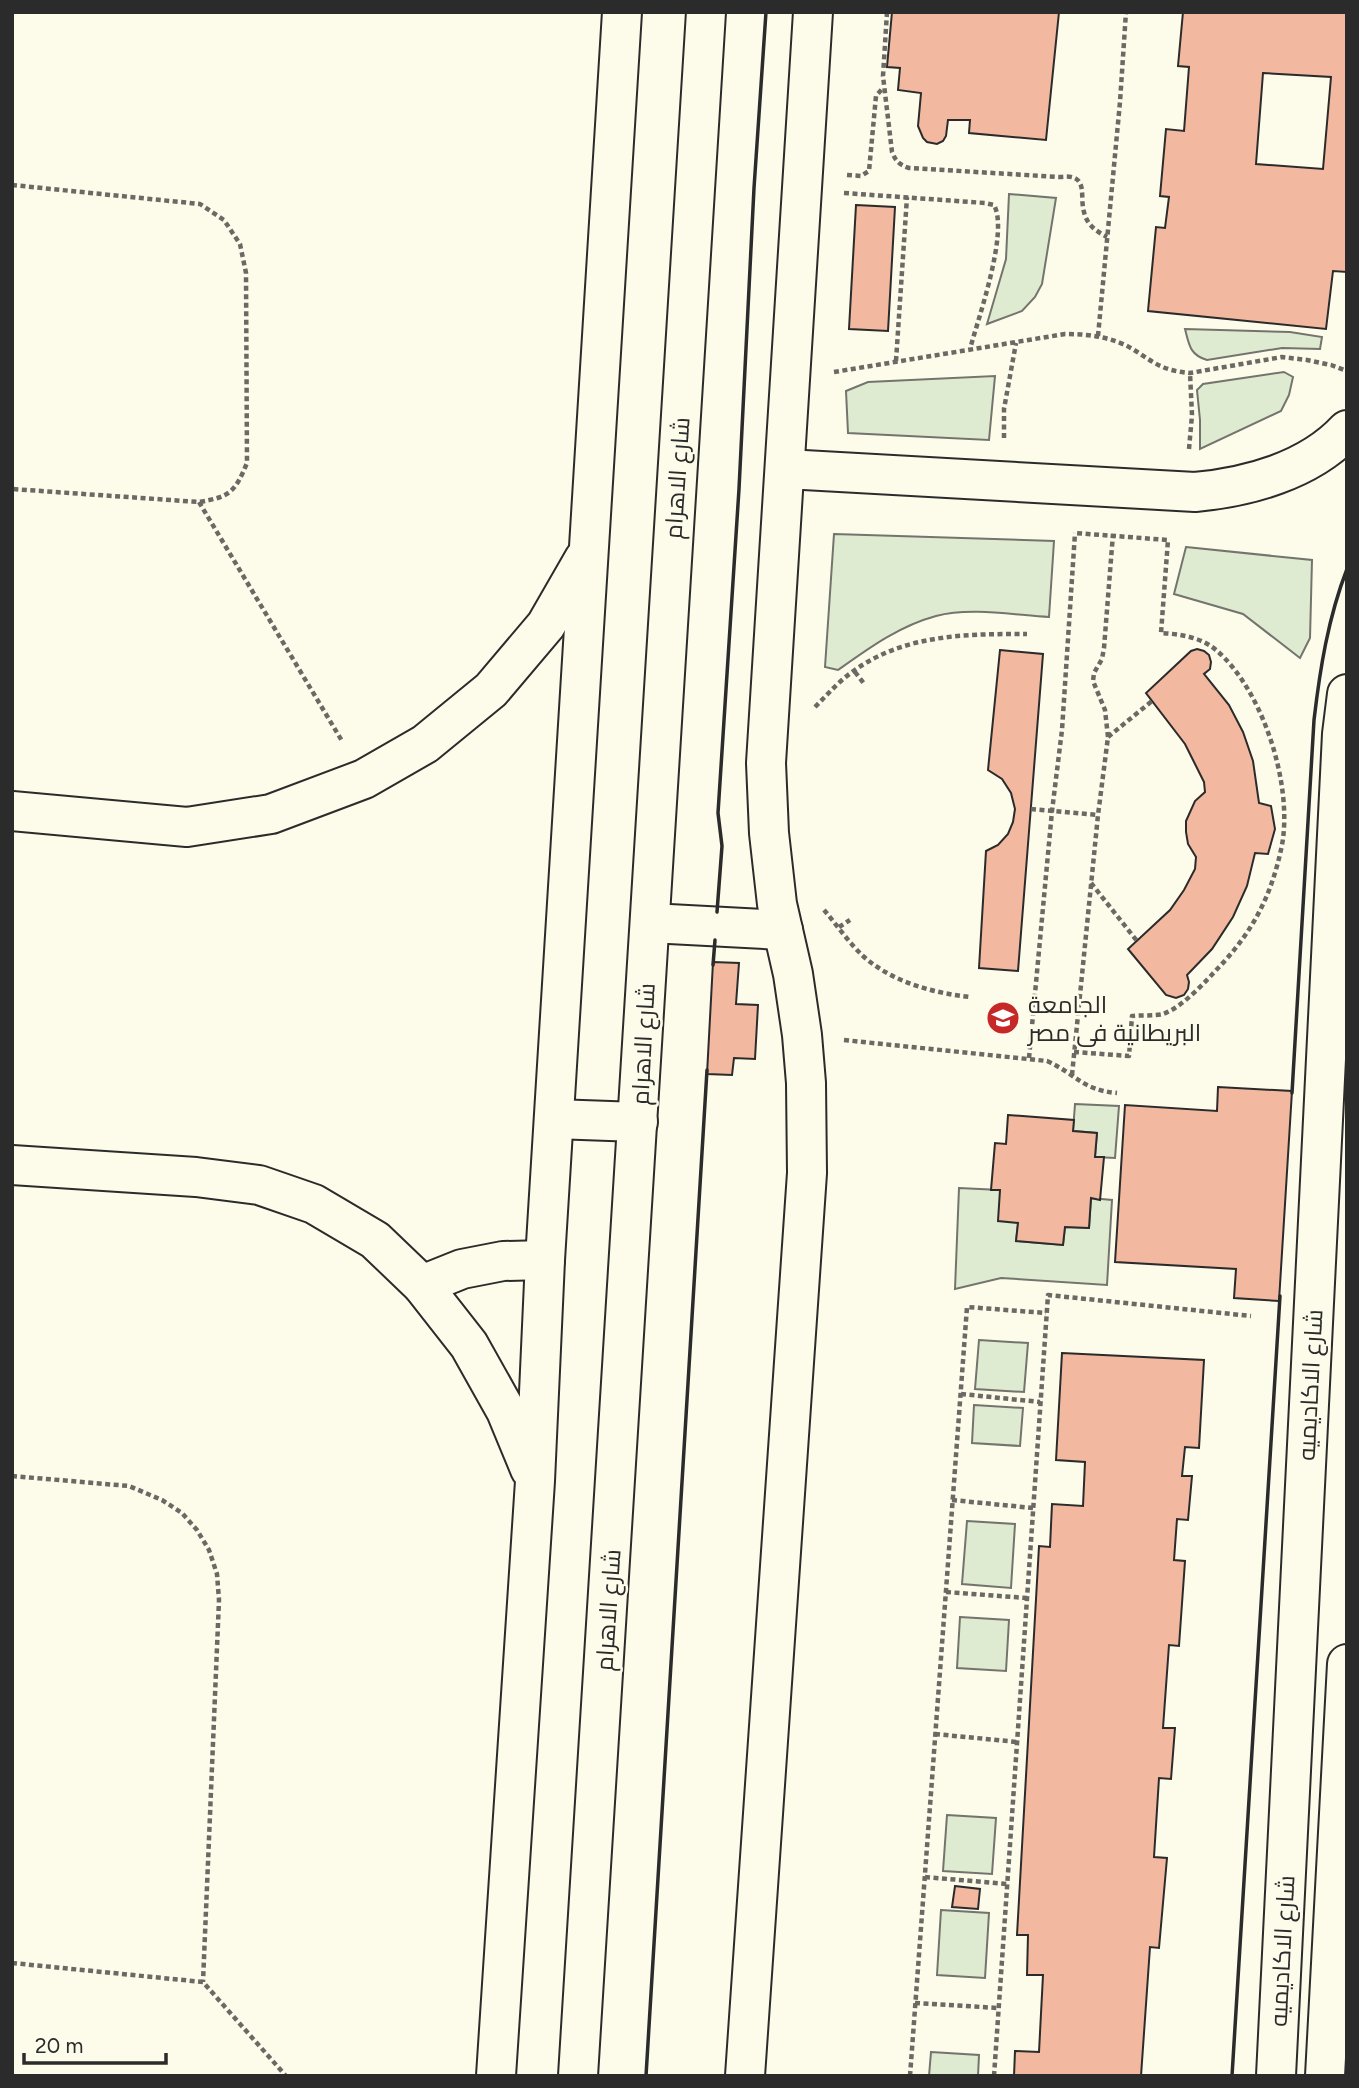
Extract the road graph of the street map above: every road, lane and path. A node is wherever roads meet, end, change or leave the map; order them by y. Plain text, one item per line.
1 (622, 12) edge
2 (706, 12) edge
3 (813, 12) edge
4 (887, 12) edge
5 (1126, 12) edge
6 (884, 88) junction
7 (870, 167) dead end
8 (12, 185) edge
9 (802, 190) junction
10 (907, 197) junction
11 (1107, 237) junction
12 (1098, 336) junction
13 (1016, 343) junction
14 (970, 349) junction
15 (896, 361) junction
16 (1347, 371) edge
17 (1190, 373) junction
18 (790, 380) junction
19 (1347, 430) edge
20 (1004, 444) dead end
21 (1188, 450) dead end
22 (786, 469) junction
23 (1079, 486) junction
24 (1117, 487) junction
25 (12, 489) edge
26 (199, 502) junction
27 (1075, 533) junction
28 (1113, 536) junction
29 (589, 551) junction
30 (1027, 634) dead end
31 (855, 672) junction
32 (864, 685) dead end
33 (1347, 694) edge
34 (1152, 701) dead end
35 (810, 712) dead end
36 (1108, 737) junction
37 (364, 779) junction
38 (1031, 809) dead end
39 (12, 811) edge
40 (1052, 811) junction
41 (1098, 815) junction
42 (1091, 882) junction
43 (1340, 896) edge
44 (780, 917) junction
45 (850, 920) dead end
46 (650, 923) junction
47 (839, 927) junction
48 (1137, 940) dead end
49 (970, 997) dead end
50 (802, 1035) junction
51 (1074, 1052) junction
52 (1029, 1058) junction
53 (1072, 1075) junction
54 (1117, 1093) dead end
55 (554, 1119) junction
56 (638, 1122) junction
57 (12, 1165) edge
58 (545, 1260) junction
59 (422, 1285) junction
60 (1046, 1312) junction
61 (1251, 1316) dead end
62 (961, 1394) junction
63 (1040, 1402) junction
64 (12, 1476) edge
65 (535, 1481) junction
66 (952, 1500) junction
67 (1033, 1508) junction
68 (946, 1592) junction
69 (1027, 1598) junction
70 (1347, 1664) edge
71 (935, 1734) junction
72 (1017, 1742) junction
73 (925, 1877) junction
74 (1007, 1884) junction
75 (12, 1963) edge
76 (203, 1982) junction
77 (915, 2003) junction
78 (998, 2008) junction
79 (286, 2076) edge
80 (496, 2076) edge
81 (578, 2076) edge
82 (745, 2076) edge
83 (910, 2076) edge
84 (994, 2076) edge
85 (1276, 2076) edge
86 (1325, 2076) edge

1 - 29 street
2 - 46 street, شارع الاهرام
3 - 9 street
4 - 6 path
5 - 11 path
6 - 7 path
6 - 11 path
8 - 26 path
9 - 10 path
9 - 18 street
10 - 14 path
10 - 15 path
11 - 12 path
12 - 13 path
12 - 17 path
13 - 14 path
13 - 20 path
14 - 15 path
15 - 18 path
16 - 17 path
17 - 21 path
18 - 22 street
19 - 24 street
22 - 23 street
22 - 44 street
23 - 24 street
23 - 27 path
24 - 28 path
25 - 26 path
26 - 37 path
27 - 28 path
27 - 40 path
28 - 36 path
28 - 51 path
29 - 37 street
29 - 55 street
30 - 31 path
31 - 32 path
31 - 35 path
33 - 43 street, شارع الاكاديميه
34 - 36 path
36 - 41 path
37 - 39 street
38 - 40 path
40 - 41 path
40 - 52 path
41 - 42 path
42 - 48 path
42 - 51 path
43 - 85 street, شارع الاكاديميه
44 - 46 street
44 - 47 path
44 - 50 street
45 - 47 path
46 - 56 street, شارع الاهرام
47 - 49 path
50 - 52 path
50 - 82 street
51 - 53 path
52 - 53 path
53 - 54 path
55 - 56 street
55 - 58 street
56 - 81 street, شارع الاهرام
57 - 59 street
58 - 59 street
58 - 65 street
59 - 65 street
60 - 61 path
60 - 62 path
60 - 63 path
62 - 63 path
62 - 66 path
63 - 67 path
64 - 76 path
65 - 80 street
66 - 67 path
66 - 68 path
67 - 69 path
68 - 69 path
68 - 71 path
69 - 72 path
70 - 86 street, شارع الاكاديميه
71 - 72 path
71 - 73 path
72 - 74 path
73 - 74 path
73 - 77 path
74 - 78 path
75 - 76 path
76 - 79 path
77 - 78 path
77 - 83 path
78 - 84 path

